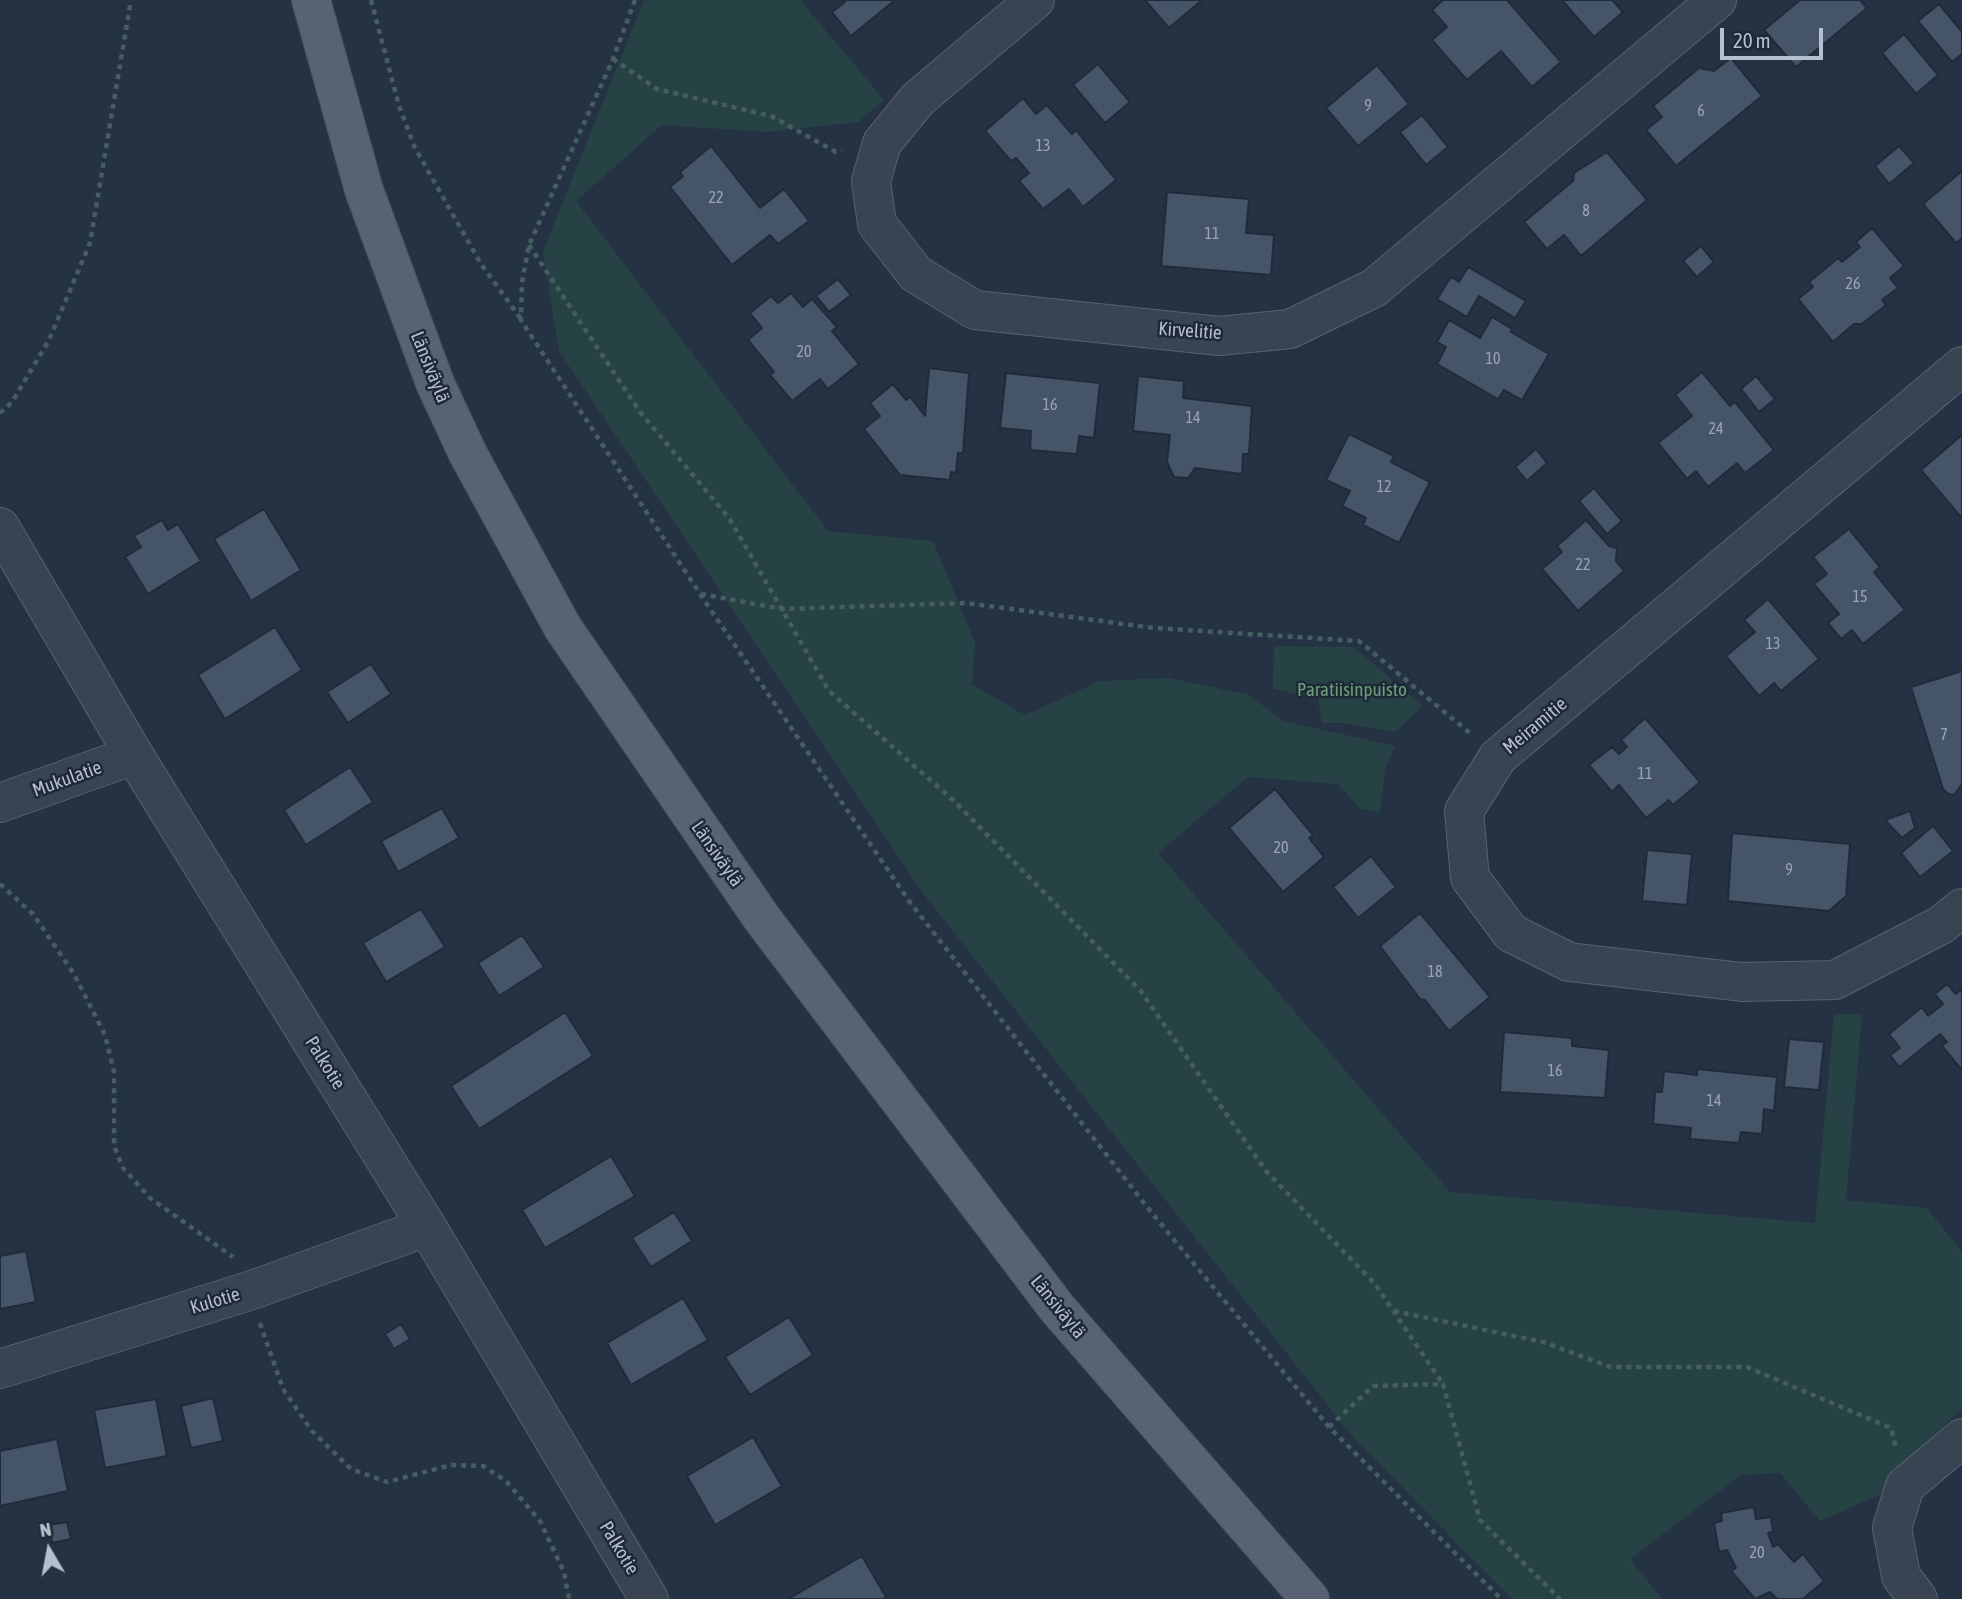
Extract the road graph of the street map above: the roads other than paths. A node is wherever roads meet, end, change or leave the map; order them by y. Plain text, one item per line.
1 (311, 0) edge
2 (1035, 0) edge
3 (1717, 0) edge
4 (1962, 366) edge
5 (0, 527) edge
6 (134, 755) junction
7 (0, 803) edge
8 (1962, 908) edge
9 (427, 1227) junction
10 (0, 1369) edge
11 (1962, 1438) edge
12 (649, 1599) edge
13 (1310, 1599) edge
14 (1918, 1599) edge

1 - 13 main road, Länsiväylä
2 - 3 street, Kirvelitie
4 - 8 street, Meiramitie
5 - 6 street, Palkotie
6 - 7 street, Mukulatie
6 - 9 street, Palkotie
9 - 10 street, Kulotie
9 - 12 street, Palkotie
11 - 14 street

